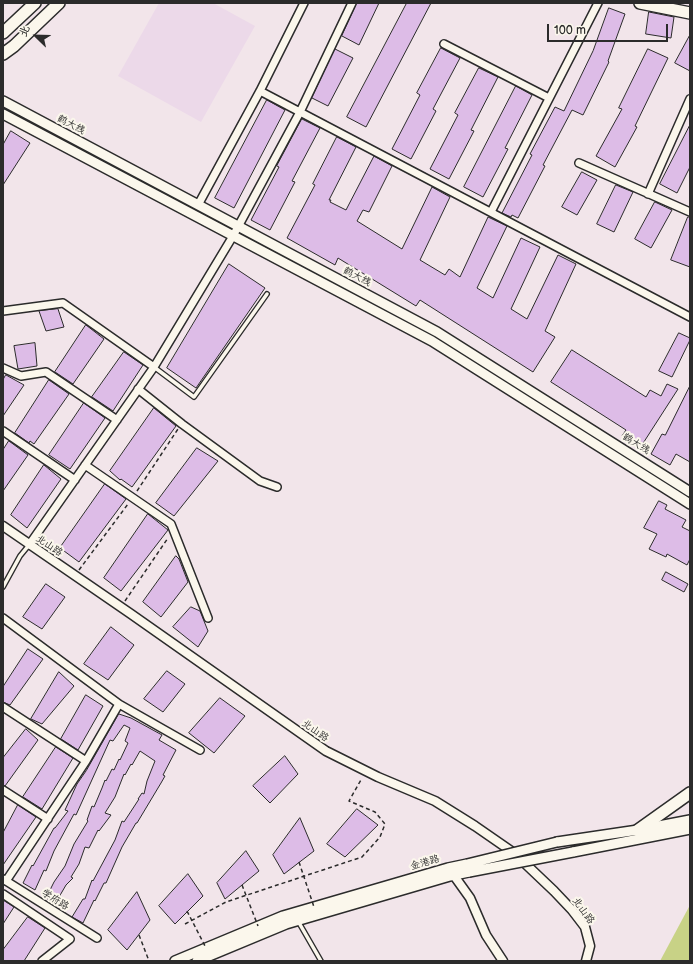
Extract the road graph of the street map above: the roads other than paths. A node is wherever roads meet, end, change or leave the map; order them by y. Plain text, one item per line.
1 (35, 3) edge
2 (59, 3) edge
3 (304, 3) edge
4 (352, 3) edge
5 (598, 3) edge
6 (640, 3) edge
7 (690, 13) edge
8 (3, 33) edge
9 (444, 44) dead end
10 (3, 54) edge
11 (260, 91) junction
12 (549, 98) junction
13 (3, 101) edge
14 (689, 104) edge
15 (300, 112) junction
16 (3, 114) edge
17 (579, 163) dead end
18 (648, 194) junction
19 (198, 205) junction
20 (491, 212) junction
21 (690, 212) edge
22 (238, 226) junction
23 (233, 236) junction
24 (267, 294) dead end
25 (3, 311) edge
26 (690, 317) edge
27 (154, 367) junction
28 (3, 368) edge
29 (138, 389) junction
30 (117, 420) junction
31 (3, 431) edge
32 (85, 465) junction
33 (75, 480) junction
34 (277, 487) dead end
35 (690, 492) edge
36 (690, 504) edge
37 (3, 526) edge
38 (29, 545) junction
39 (3, 587) edge
40 (3, 618) edge
41 (208, 618) dead end
42 (119, 704) junction
43 (3, 707) edge
44 (200, 750) dead end
45 (86, 761) junction
46 (3, 790) edge
47 (690, 793) edge
48 (48, 819) junction
49 (690, 820) edge
50 (690, 829) edge
51 (638, 830) junction
52 (468, 868) junction
53 (451, 872) junction
54 (4, 880) edge
55 (3, 894) edge
56 (297, 920) junction
57 (97, 938) dead end
58 (42, 961) edge
59 (175, 961) edge
60 (196, 961) edge
61 (321, 961) edge
62 (503, 961) edge
63 (586, 961) edge

1 - 8 main road
2 - 10 main road
3 - 11 street
4 - 15 street
5 - 12 street
6 - 7 main road
9 - 12 street
11 - 15 street
11 - 19 street
12 - 20 street
13 - 19 main road, 鹤大线
14 - 18 street
15 - 20 street
15 - 22 street
16 - 23 main road
17 - 18 street
18 - 21 street
19 - 22 main road, 鹤大线
20 - 26 street
22 - 23 street
22 - 35 main road, 鹤大线
23 - 27 street
23 - 36 main road
24 - 27 lane
25 - 27 street
27 - 29 street
28 - 30 street
29 - 30 street
29 - 34 street
30 - 32 street
31 - 33 street
32 - 33 street
32 - 41 street
33 - 38 street
37 - 38 street, 北山路
38 - 39 lane
38 - 63 street, 北山路
40 - 42 street
42 - 44 street
42 - 45 street
43 - 45 street
45 - 48 street
46 - 48 street
47 - 51 main road
48 - 54 street
49 - 51 main road, 金港路
50 - 52 main road, 金港路, bridge
51 - 52 main road, 金港路, bridge
52 - 53 main road, 金港路
53 - 56 main road, 金港路
53 - 59 main road, 金港路
53 - 62 street
54 - 57 street, 学府路
55 - 58 street
56 - 60 main road, 金港路
56 - 61 lane

